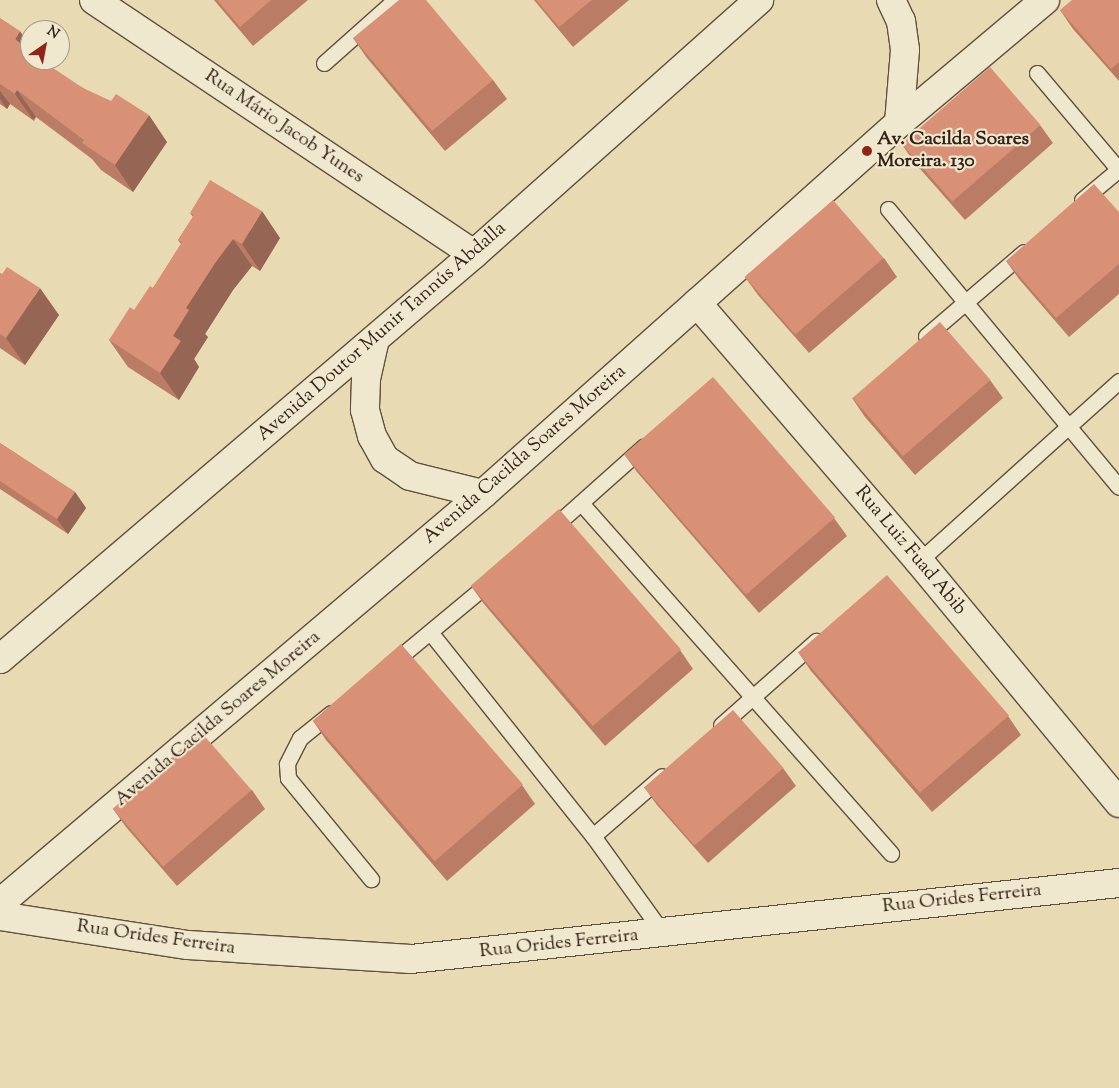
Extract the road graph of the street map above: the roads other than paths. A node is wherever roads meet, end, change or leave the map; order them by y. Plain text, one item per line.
1 (94, 0) edge
2 (395, 0) edge
3 (759, 0) edge
4 (891, 0) edge
5 (1045, 0) edge
6 (324, 62) dead end
7 (1037, 73) dead end
8 (899, 123) junction
9 (1119, 169) edge
10 (888, 209) dead end
11 (1067, 214) edge
12 (1038, 239) edge
13 (474, 254) junction
14 (965, 302) junction
15 (697, 303) junction
16 (375, 339) junction
17 (915, 346) edge
18 (1119, 381) edge
19 (1067, 425) junction
20 (658, 434) edge
21 (1119, 487) edge
22 (483, 494) junction
23 (581, 503) junction
24 (536, 542) edge
25 (919, 561) junction
26 (506, 568) edge
27 (430, 632) junction
28 (826, 633) edge
29 (0, 659) edge
30 (376, 676) edge
31 (752, 698) junction
32 (346, 701) edge
33 (708, 736) edge
34 (672, 767) edge
35 (1119, 803) edge
36 (593, 836) junction
37 (891, 854) dead end
38 (371, 879) dead end
39 (1119, 883) edge
40 (0, 903) edge
41 (0, 916) edge
42 (663, 933) junction

1 - 13 street, Rua Mário Jacob Yunes
2 - 6 lane
3 - 13 street, Avenida Doutor Munir Tannús Abdalla
4 - 8 street
5 - 8 street, Avenida Cacilda Soares Moreira
7 - 9 lane
8 - 15 street, Avenida Cacilda Soares Moreira
9 - 11 lane
10 - 14 lane
12 - 14 lane
13 - 16 street, Avenida Doutor Munir Tannús Abdalla
14 - 17 lane
14 - 19 lane
15 - 22 street, Avenida Cacilda Soares Moreira
15 - 25 street, Rua Luiz Fuad Abib
16 - 22 street
16 - 29 street, Avenida Doutor Munir Tannús Abdalla
18 - 19 lane
19 - 21 lane
19 - 25 lane
20 - 23 lane
22 - 40 street, Avenida Cacilda Soares Moreira
23 - 24 lane
23 - 31 lane
25 - 35 street, Rua Luiz Fuad Abib
26 - 27 lane
27 - 30 lane
27 - 36 lane
28 - 31 lane
31 - 33 lane
31 - 37 lane
32 - 38 lane
34 - 36 lane
36 - 42 lane
39 - 42 street, Rua Orides Ferreira
41 - 42 street, Rua Orides Ferreira

